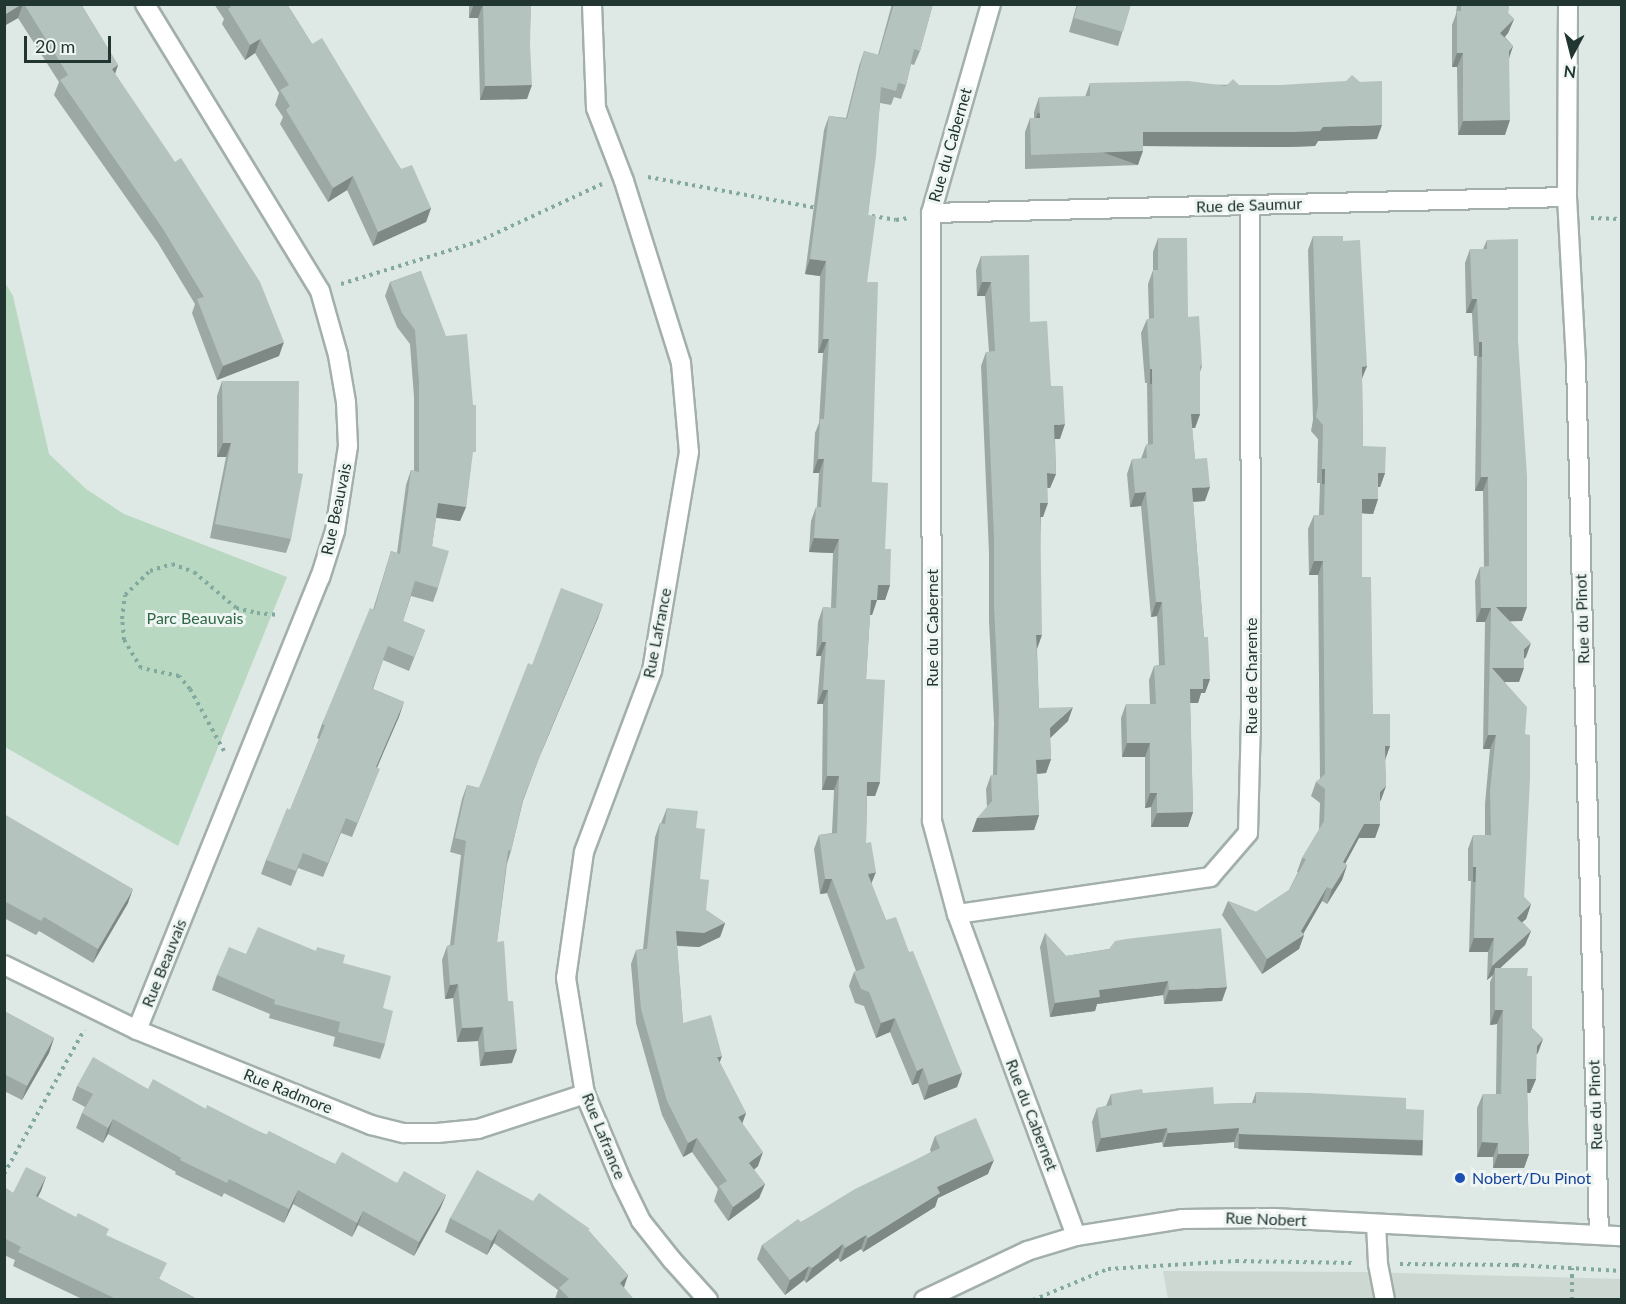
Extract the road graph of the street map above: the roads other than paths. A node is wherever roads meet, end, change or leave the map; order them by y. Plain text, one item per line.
1 (145, 4) edge
2 (592, 4) edge
3 (991, 4) edge
4 (1569, 4) edge
5 (1568, 196) junction
6 (1251, 205) junction
7 (931, 213) junction
8 (957, 914) junction
9 (4, 965) edge
10 (136, 1030) junction
11 (585, 1094) junction
12 (1376, 1224) junction
13 (1599, 1234) junction
14 (1076, 1236) junction
15 (1622, 1236) edge
16 (708, 1299) edge
17 (924, 1299) edge
18 (1385, 1299) edge

1 - 10 street, Rue Beauvais
2 - 11 street, Rue Lafrance
3 - 7 street, Rue du Cabernet
4 - 5 street, Rue du Pinot
5 - 6 street, Rue de Saumur
5 - 13 street, Rue du Pinot
6 - 7 street, Rue de Saumur
6 - 8 street, Rue de Charente
7 - 8 street, Rue du Cabernet
8 - 14 street, Rue du Cabernet
9 - 10 street, Rue Radmore
10 - 11 street, Rue Radmore
11 - 16 street, Rue Lafrance
12 - 13 street, Rue Nobert
12 - 14 street, Rue Nobert
12 - 18 street
13 - 15 street, Rue Nobert
14 - 17 street, Rue Nobert

